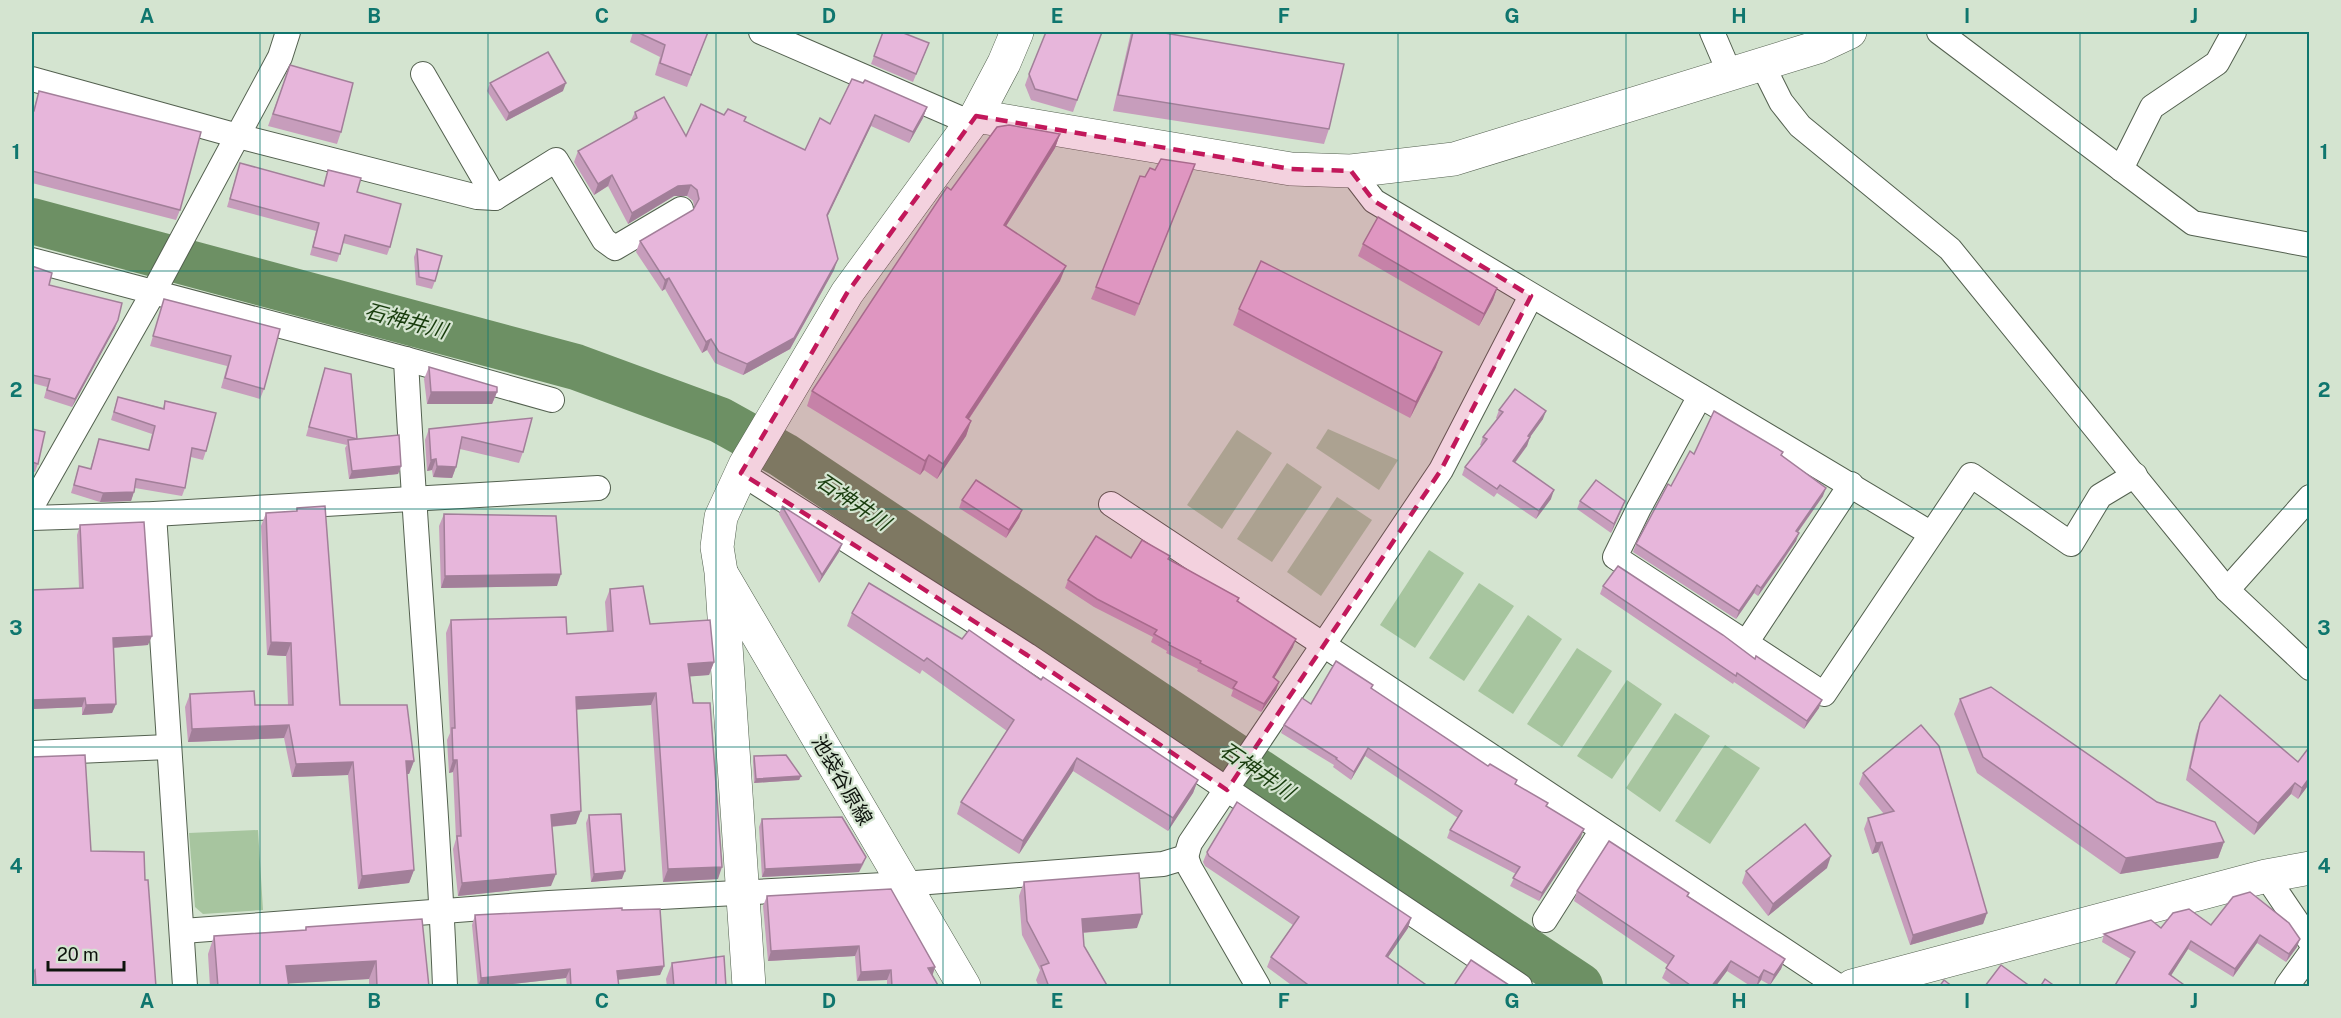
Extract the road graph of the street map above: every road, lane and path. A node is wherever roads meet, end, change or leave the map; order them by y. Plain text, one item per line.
1 (288, 32) edge
2 (1017, 32) edge
3 (1712, 32) edge
4 (1850, 32) edge
5 (1939, 32) edge
6 (2234, 32) edge
7 (772, 35) edge
8 (1762, 64) junction
9 (423, 74) dead end
10 (1730, 75) junction
11 (32, 79) edge
12 (973, 119) junction
13 (238, 136) junction
14 (2121, 169) junction
15 (1351, 171) junction
16 (495, 198) junction
17 (681, 209) dead end
18 (2310, 245) edge
19 (32, 261) edge
20 (154, 290) junction
21 (1531, 296) junction
22 (406, 359) junction
23 (1700, 396) junction
24 (552, 400) dead end
25 (743, 469) junction
26 (2135, 475) junction
27 (1851, 484) junction
28 (598, 488) dead end
29 (2310, 497) edge
30 (412, 498) junction
31 (1111, 504) dead end
32 (32, 506) edge
33 (154, 514) junction
34 (32, 518) edge
35 (1930, 533) junction
36 (721, 572) junction
37 (2227, 590) junction
38 (1746, 643) junction
39 (1323, 645) junction
40 (2310, 668) edge
41 (168, 747) junction
42 (32, 753) edge
43 (1228, 788) junction
44 (1602, 830) junction
45 (1186, 857) junction
46 (2310, 868) edge
47 (2266, 876) junction
48 (903, 884) junction
49 (743, 892) junction
50 (442, 912) junction
51 (1545, 920) dead end
52 (183, 931) junction
53 (2310, 941) edge
54 (2310, 954) edge
55 (185, 987) edge
56 (445, 987) edge
57 (749, 987) edge
58 (964, 987) edge
59 (1258, 987) edge
60 (1520, 987) edge
61 (1838, 987) edge
62 (1852, 987) edge
63 (2287, 987) edge

1 - 13 street
2 - 12 street
3 - 10 street
4 - 8 street
5 - 14 street
6 - 14 street
7 - 12 street
8 - 10 street
8 - 26 street
9 - 16 street
10 - 15 street
11 - 13 street
12 - 15 street
12 - 25 street
13 - 16 street
13 - 20 street
14 - 18 street
15 - 21 street
16 - 17 street
19 - 20 street
20 - 22 street
20 - 32 street
21 - 23 street
21 - 39 street
22 - 24 street
22 - 30 street
23 - 27 street
23 - 38 street
25 - 36 street
25 - 43 street
26 - 35 street
26 - 37 street
27 - 35 street
27 - 38 street
28 - 30 street
29 - 37 street
30 - 33 street
30 - 50 street
31 - 39 street
33 - 34 street
33 - 41 street
35 - 38 street
36 - 48 street, 池袋谷原線
36 - 49 street
37 - 40 street
39 - 43 street
39 - 44 street
41 - 42 street
41 - 52 street
43 - 45 street
43 - 60 street
44 - 51 street
44 - 61 street
45 - 48 street
45 - 59 street
46 - 47 street
47 - 53 street
47 - 62 street
48 - 49 street
48 - 58 street, 池袋谷原線
49 - 50 street
49 - 57 street
50 - 52 street
50 - 56 street
52 - 55 street
54 - 63 street

